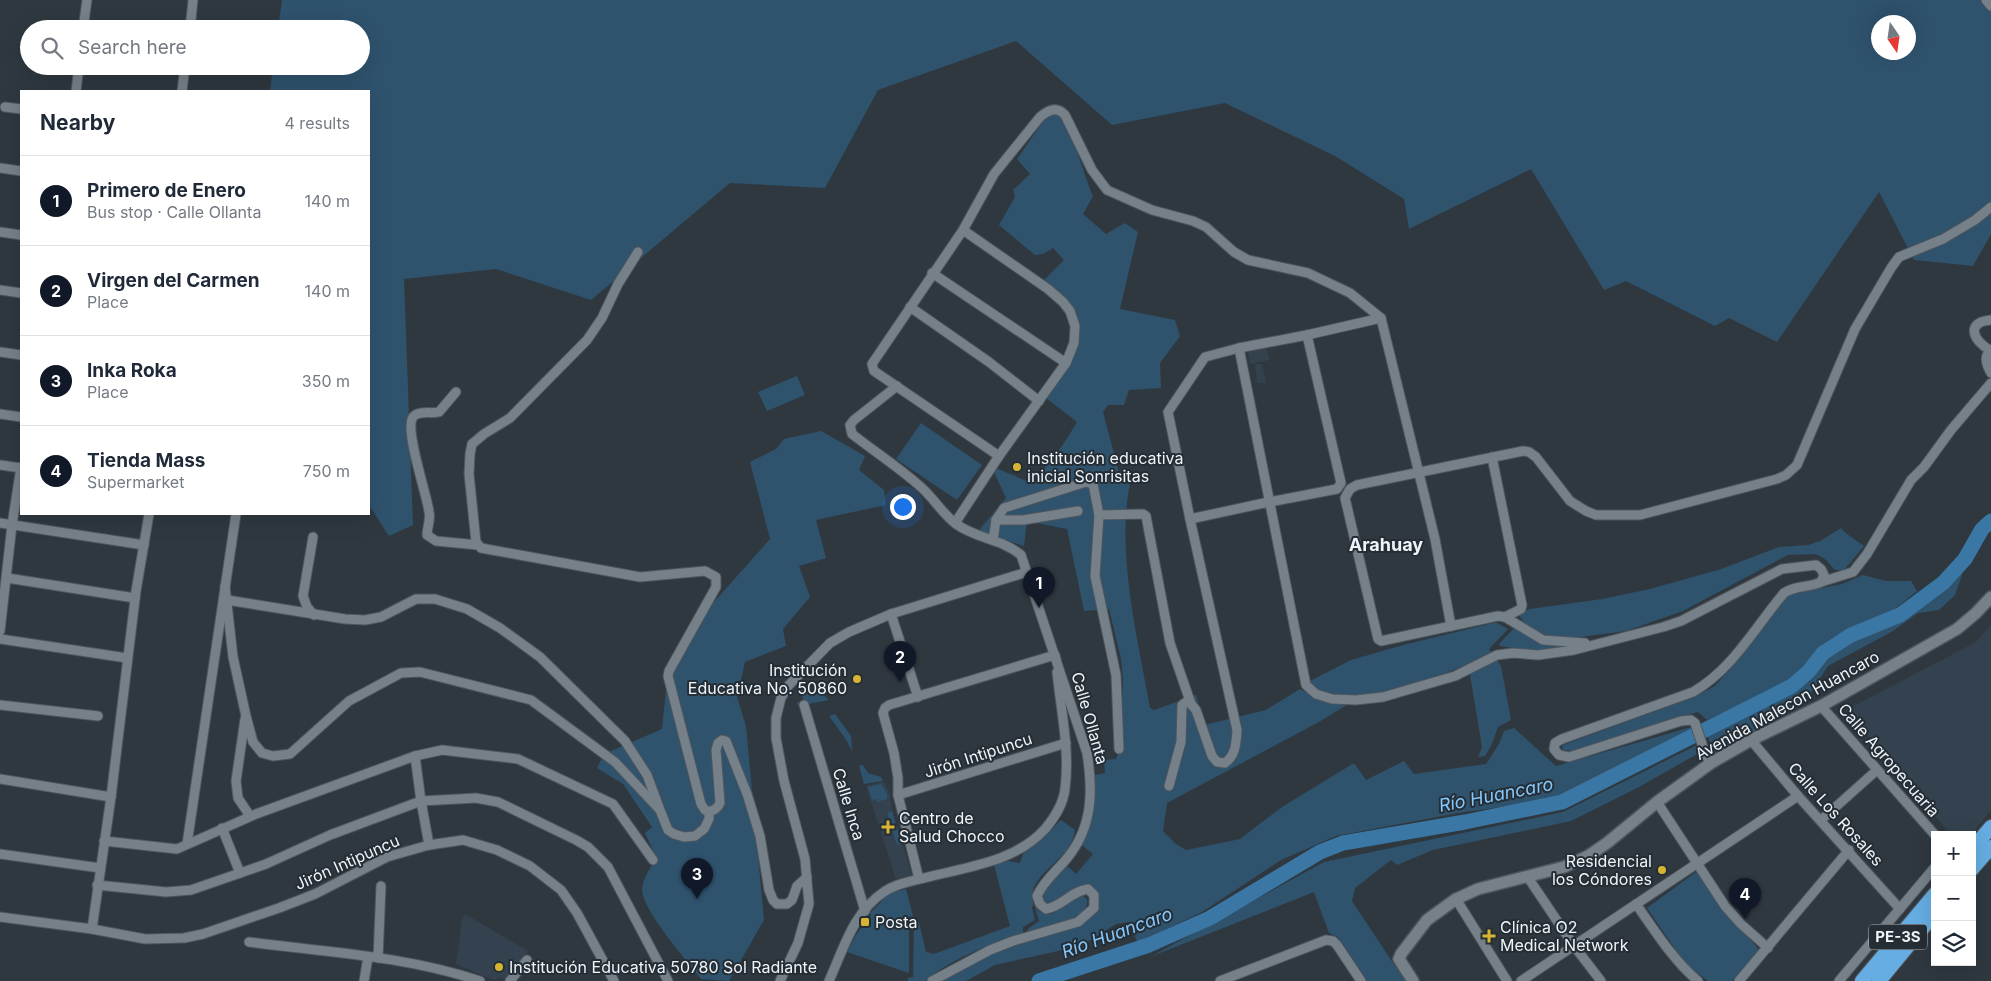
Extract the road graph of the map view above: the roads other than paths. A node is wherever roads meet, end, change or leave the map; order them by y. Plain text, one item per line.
1 (193, 0) edge
2 (1986, 0) edge
3 (87, 1) edge
4 (1991, 6) edge
5 (84, 20) edge
6 (191, 20) edge
7 (78, 75) edge
8 (184, 75) edge
9 (76, 90) edge
10 (182, 90) edge
11 (5, 107) dead end
12 (20, 109) edge
13 (0, 168) edge
14 (20, 171) edge
15 (1991, 208) edge
16 (963, 230) junction
17 (0, 232) edge
18 (20, 235) edge
19 (638, 252) dead end
20 (932, 273) junction
21 (0, 290) edge
22 (20, 293) edge
23 (910, 307) junction
24 (1380, 318) junction
25 (1991, 320) edge
26 (1308, 335) junction
27 (1239, 348) junction
28 (1990, 350) edge
29 (0, 352) edge
30 (20, 355) edge
31 (1066, 363) junction
32 (1991, 373) edge
33 (1991, 383) edge
34 (897, 386) junction
35 (456, 392) dead end
36 (1039, 401) junction
37 (0, 414) edge
38 (20, 418) edge
39 (999, 456) junction
40 (1492, 457) junction
41 (0, 465) edge
42 (20, 468) edge
43 (1418, 473) junction
44 (20, 474) edge
45 (1269, 502) junction
46 (1078, 510) dead end
47 (149, 515) edge
48 (236, 515) edge
49 (1099, 515) junction
50 (1190, 519) junction
51 (996, 520) junction
52 (0, 523) edge
53 (955, 523) junction
54 (12, 524) junction
55 (313, 536) dead end
56 (993, 540) junction
57 (144, 545) junction
58 (478, 545) junction
59 (1027, 572) junction
60 (7, 578) junction
61 (1821, 582) junction
62 (225, 586) junction
63 (1991, 597) edge
64 (135, 598) junction
65 (227, 600) junction
66 (891, 614) junction
67 (314, 615) junction
68 (1505, 617) junction
69 (1451, 626) junction
70 (0, 631) edge
71 (0, 639) edge
72 (1610, 640) junction
73 (1055, 655) junction
74 (127, 658) junction
75 (918, 697) junction
76 (1191, 704) junction
77 (0, 705) edge
78 (804, 705) dead end
79 (1821, 706) junction
80 (98, 716) dead end
81 (246, 716) junction
82 (1751, 740) junction
83 (1066, 742) junction
84 (1118, 749) dead end
85 (415, 756) junction
86 (1708, 760) junction
87 (1877, 770) junction
88 (0, 779) edge
89 (1169, 786) dead end
90 (898, 796) junction
91 (1798, 796) junction
92 (111, 797) junction
93 (421, 800) junction
94 (1657, 802) junction
95 (660, 810) junction
96 (709, 812) junction
97 (250, 816) junction
98 (1822, 820) junction
99 (1991, 827) edge
100 (222, 828) junction
101 (1931, 831) edge
102 (104, 840) junction
103 (187, 844) junction
104 (1976, 844) edge
105 (429, 845) junction
106 (1991, 847) edge
107 (1848, 850) junction
108 (0, 854) edge
109 (653, 860) dead end
110 (1696, 864) junction
111 (1976, 864) edge
112 (100, 868) junction
113 (1931, 872) edge
114 (240, 873) junction
115 (1527, 876) junction
116 (807, 877) junction
117 (919, 879) junction
118 (97, 885) junction
119 (381, 886) dead end
120 (1456, 899) junction
121 (1931, 899) edge
122 (1636, 904) junction
123 (1900, 908) junction
124 (865, 910) junction
125 (0, 917) edge
126 (1931, 917) edge
127 (92, 929) junction
128 (249, 942) dead end
129 (1574, 946) junction
130 (1768, 948) junction
131 (368, 957) junction
132 (378, 958) junction
133 (527, 960) dead end
134 (1870, 980) edge
135 (364, 981) edge
136 (480, 981) edge
137 (510, 981) edge
138 (614, 981) edge
139 (668, 981) edge
140 (780, 981) edge
141 (829, 981) edge
142 (932, 981) edge
143 (1220, 981) edge
144 (1361, 981) edge
145 (1413, 981) edge
146 (1507, 981) edge
147 (1521, 981) edge
148 (1601, 981) edge
149 (1698, 981) edge
150 (1739, 981) edge
151 (1839, 981) edge

1 - 6 street
2 - 4 street
3 - 5 street
7 - 9 street
8 - 10 street
11 - 12 street
13 - 14 street
15 - 40 street
16 - 20 street
16 - 24 street
16 - 31 street
17 - 18 street
19 - 58 street
20 - 23 street
20 - 31 street
21 - 22 street
23 - 34 street
23 - 36 street
24 - 26 street
24 - 43 street
25 - 28 street
26 - 27 street
26 - 45 street
27 - 45 street
27 - 50 street
28 - 32 street
29 - 30 street
31 - 36 street
33 - 61 street
34 - 39 street
34 - 53 street, Calle Ollanta
35 - 58 street
36 - 39 street
37 - 38 street
39 - 53 street
40 - 43 street
40 - 68 street
41 - 42 street
43 - 69 street
43 - 69 street
44 - 54 street
45 - 50 street
45 - 72 street
46 - 51 street
47 - 57 street
48 - 62 street
49 - 51 street
49 - 76 street
49 - 84 street
50 - 76 street
51 - 56 street
52 - 54 street
53 - 56 street, Calle Ollanta
54 - 57 street
54 - 60 street
55 - 67 street
56 - 59 street, Calle Ollanta
57 - 64 street
58 - 96 street
59 - 66 street
59 - 73 street, Calle Ollanta
60 - 64 street
60 - 70 street
61 - 72 street
61 - 86 street
62 - 65 street
62 - 103 street
63 - 79 street, Avenida Malecon Huancaro
64 - 74 street
65 - 67 street
65 - 81 street
66 - 75 street
66 - 116 street
67 - 95 street
68 - 69 street
68 - 72 street
71 - 74 street
73 - 75 street
73 - 83 street
73 - 142 street, Calle Ollanta
74 - 92 street
75 - 90 street
76 - 89 street
77 - 80 street
78 - 124 street, Calle Inca
79 - 82 street, Avenida Malecon Huancaro
79 - 87 street, Calle Agropecuaria
81 - 95 street
81 - 97 street
82 - 86 street, Avenida Malecon Huancaro
82 - 91 street, Calle Los Rosales
83 - 90 street, Jirón Intipuncu
83 - 117 street
85 - 93 street
85 - 97 street
85 - 109 street
86 - 94 street, Avenida Malecon Huancaro
87 - 98 street
87 - 101 street, Calle Agropecuaria
88 - 92 street
90 - 117 street
91 - 98 street, Calle Los Rosales
91 - 110 street
92 - 102 street
93 - 105 street
93 - 114 street
93 - 139 street
94 - 110 street
94 - 115 street, Avenida Malecon Huancaro
95 - 96 street
96 - 116 street
97 - 100 street
98 - 107 street, Calle Los Rosales
99 - 104 highway
100 - 103 street
100 - 114 street
102 - 103 street
102 - 112 street
105 - 127 street, Jirón Intipuncu
105 - 138 street, Jirón Intipuncu
106 - 111 highway
107 - 123 street, Calle Los Rosales
107 - 130 street
108 - 112 street
110 - 122 street
110 - 130 street
112 - 118 street
113 - 123 street
114 - 118 street
115 - 120 street, Avenida Malecon Huancaro
115 - 129 street
116 - 140 street
117 - 124 street
118 - 127 street
119 - 132 street
120 - 145 street, Avenida Malecon Huancaro
120 - 146 street
121 - 134 highway, PE-3S
122 - 129 street
122 - 149 street
123 - 151 street
124 - 141 street
125 - 127 street, Jirón Intipuncu
126 - 134 highway, PE-3S
128 - 131 street
129 - 147 street
129 - 148 street
130 - 150 street
131 - 132 street
131 - 135 street
132 - 136 street
133 - 137 street
143 - 144 street

